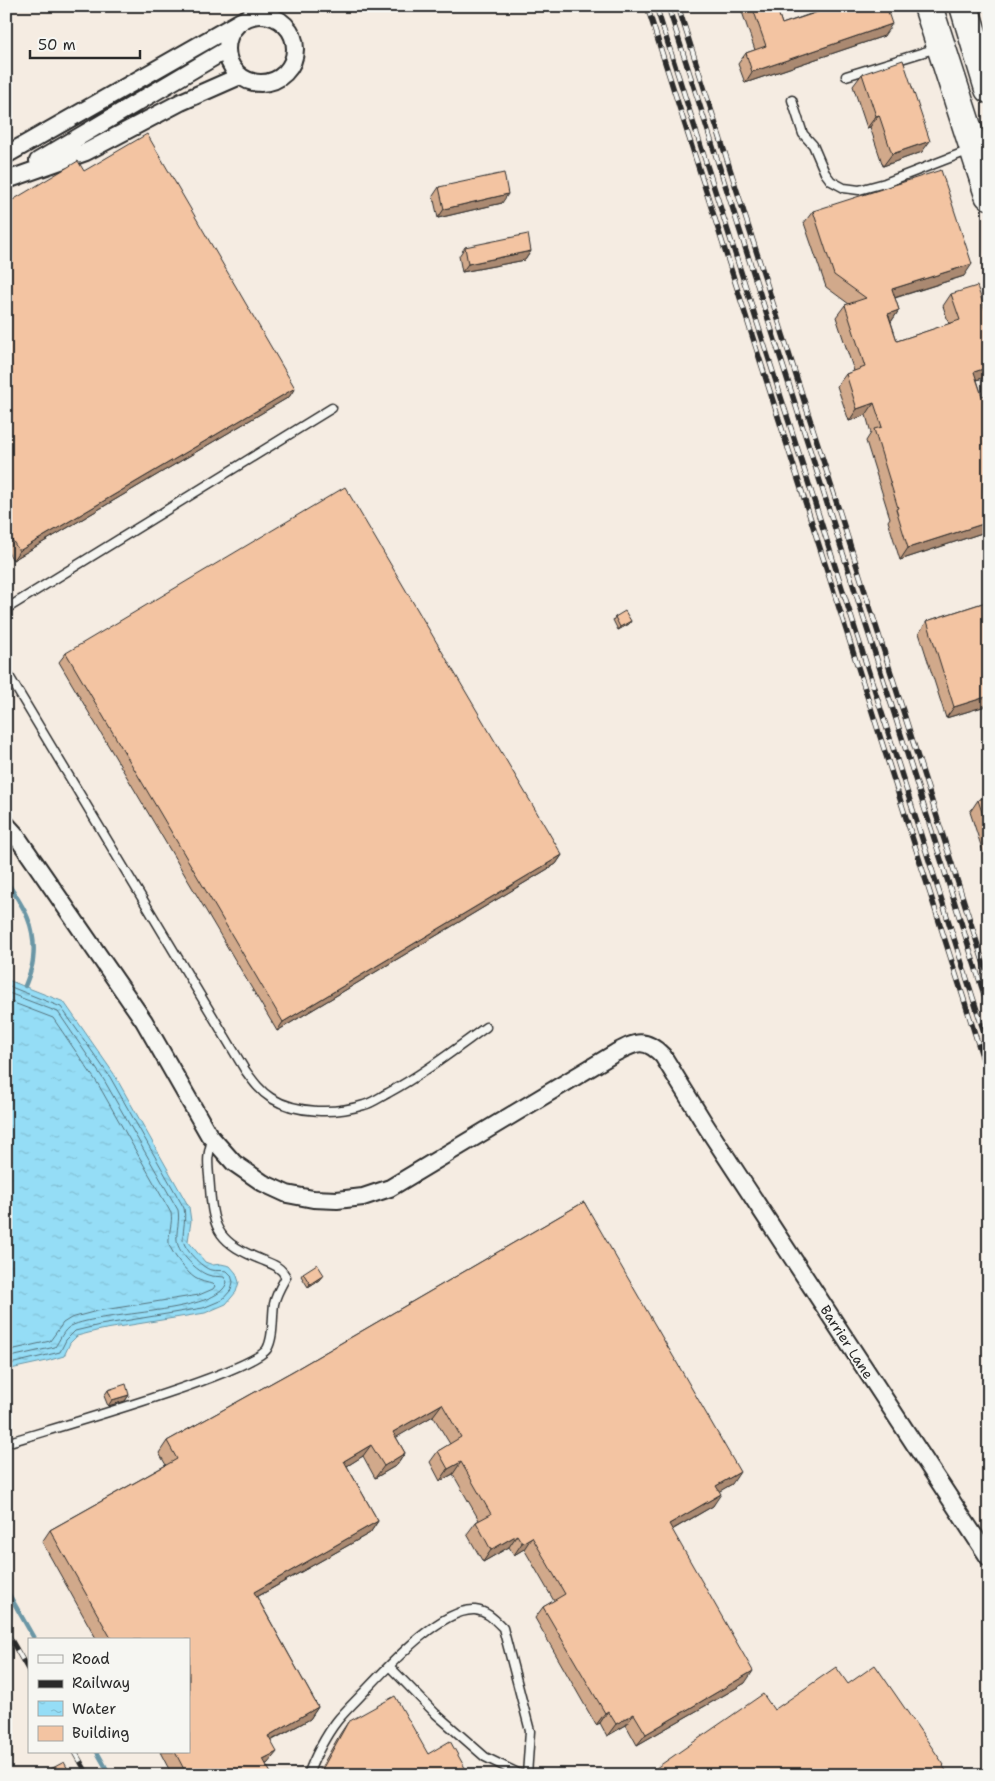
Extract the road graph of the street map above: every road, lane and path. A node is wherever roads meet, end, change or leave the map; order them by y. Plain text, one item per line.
1 (928, 6) edge
2 (964, 6) edge
3 (240, 21) junction
4 (942, 47) junction
5 (226, 50) junction
6 (240, 76) junction
7 (846, 76) dead end
8 (988, 87) edge
9 (792, 100) dead end
10 (974, 149) junction
11 (6, 155) edge
12 (6, 180) edge
13 (989, 194) edge
14 (332, 408) dead end
15 (6, 608) edge
16 (6, 671) edge
17 (6, 824) edge
18 (486, 1027) dead end
19 (213, 1139) junction
20 (6, 1443) edge
21 (989, 1558) edge
22 (389, 1666) junction
23 (308, 1775) edge
24 (522, 1775) edge
25 (527, 1775) edge

1 - 4 highway
2 - 8 highway
3 - 5 street
3 - 6 street
3 - 11 street
4 - 7 lane
4 - 10 highway
5 - 6 street
5 - 12 street
6 - 12 street
9 - 10 lane
10 - 13 highway
14 - 15 lane
16 - 18 lane
17 - 19 street
19 - 20 lane
19 - 21 street, Barrier Lane
22 - 23 lane
22 - 24 lane
22 - 25 lane

